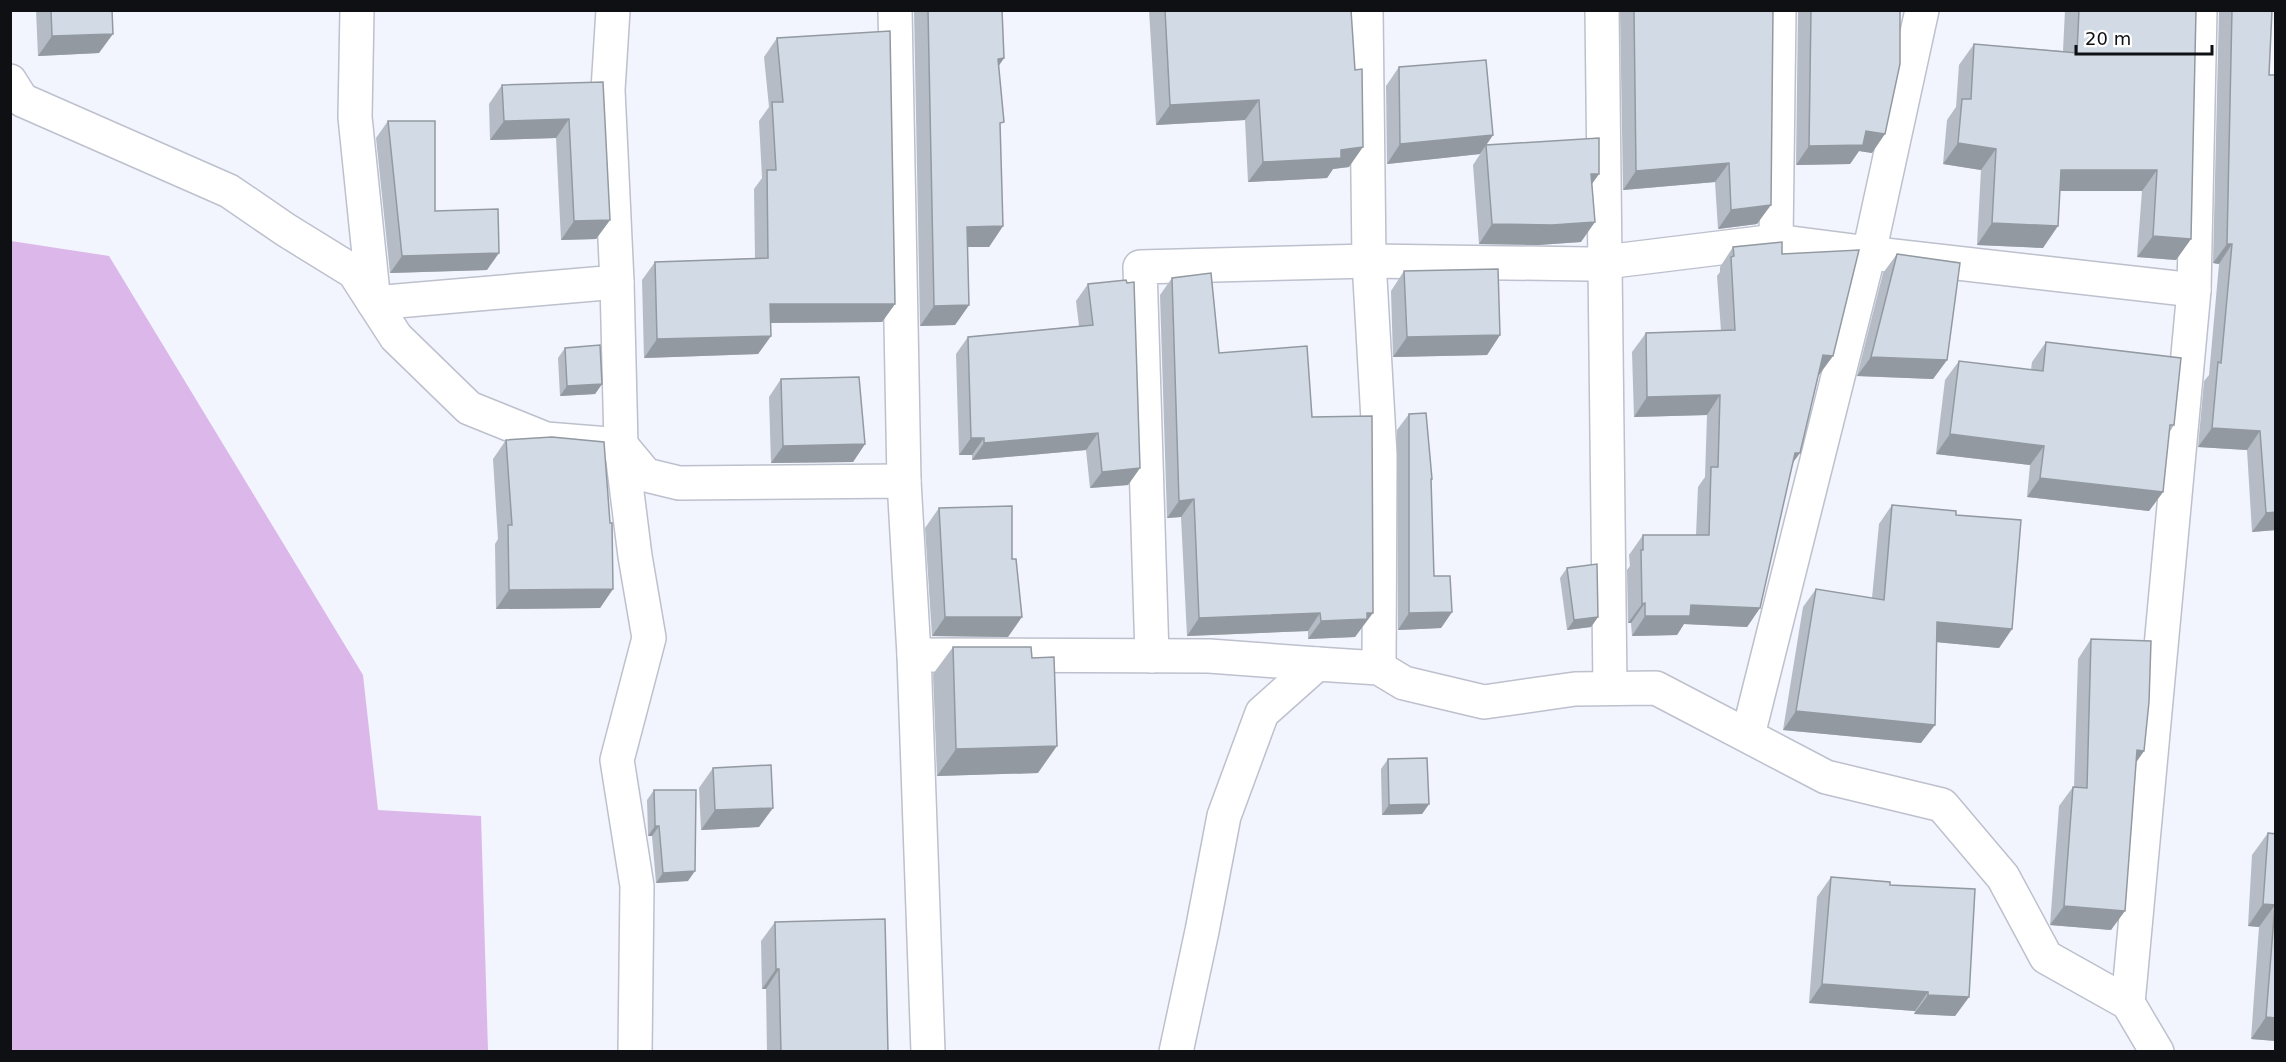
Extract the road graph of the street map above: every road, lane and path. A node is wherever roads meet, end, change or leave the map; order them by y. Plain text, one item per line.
1 (357, 10) edge
2 (613, 10) edge
3 (895, 10) edge
4 (1366, 10) edge
5 (1602, 10) edge
6 (1779, 10) edge
7 (1922, 10) edge
8 (2200, 10) edge
9 (10, 81) edge
10 (1776, 241) junction
11 (1869, 254) junction
12 (1369, 261) junction
13 (1604, 262) junction
14 (616, 282) junction
15 (2194, 290) junction
16 (374, 303) junction
17 (621, 445) junction
18 (904, 482) junction
19 (914, 655) junction
20 (1152, 656) junction
21 (1317, 664) junction
22 (1379, 668) junction
23 (1610, 688) junction
24 (1748, 735) junction
25 (2128, 1003) junction
26 (635, 1052) edge
27 (928, 1052) edge
28 (1176, 1052) edge
29 (2157, 1052) edge

1 - 16 street
2 - 14 street
3 - 18 street
4 - 12 street
5 - 13 street
6 - 10 street
7 - 11 street
8 - 15 street
9 - 16 street
10 - 11 street
10 - 13 street
11 - 15 street
11 - 24 street
12 - 13 street
12 - 20 street
12 - 22 street
13 - 23 street
14 - 16 street
14 - 17 street
15 - 25 street
16 - 17 street
17 - 18 street
17 - 26 street
18 - 19 street
19 - 20 street
19 - 27 street
20 - 21 street
21 - 22 street
21 - 28 street
22 - 23 street
23 - 24 street
24 - 25 street
25 - 29 street

